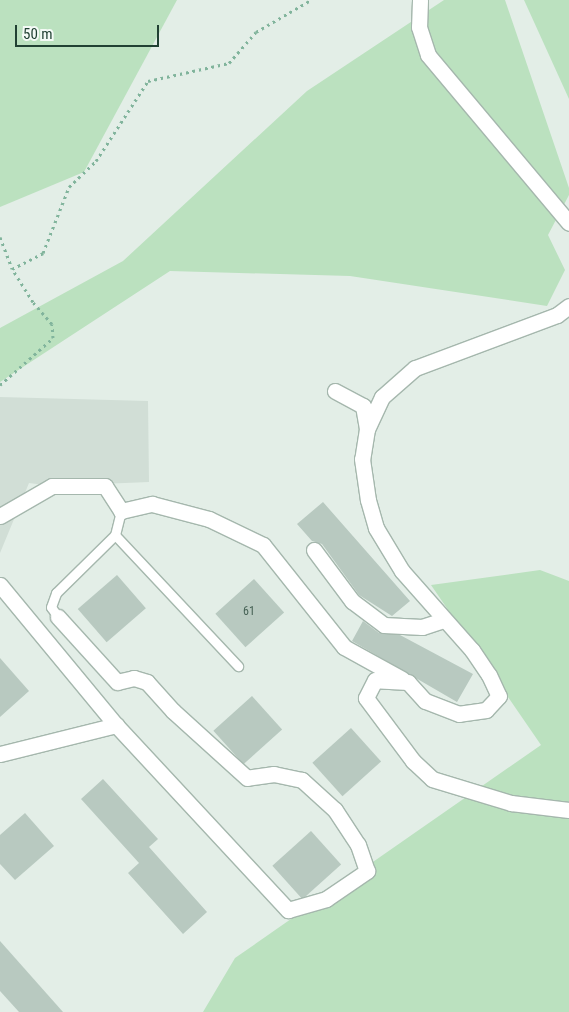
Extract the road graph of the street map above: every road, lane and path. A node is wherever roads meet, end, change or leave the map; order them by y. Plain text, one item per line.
1 (311, 0) edge
2 (420, 0) edge
3 (569, 223) edge
4 (0, 237) edge
5 (12, 269) junction
6 (569, 306) edge
7 (0, 385) edge
8 (335, 391) dead end
9 (367, 429) junction
10 (121, 510) junction
11 (0, 516) edge
12 (115, 535) junction
13 (314, 550) dead end
14 (0, 585) edge
15 (58, 617) joint
16 (444, 620) junction
17 (238, 666) dead end
18 (408, 682) junction
19 (116, 725) junction
20 (0, 754) edge
21 (569, 810) edge

1 - 5 path
2 - 3 street
4 - 5 path
5 - 7 path
6 - 9 street
8 - 9 street
9 - 16 street
10 - 11 street
10 - 12 lane
10 - 18 street
12 - 15 lane
12 - 17 lane
13 - 16 street
14 - 19 street
15 - 19 street
16 - 18 street
18 - 21 street
19 - 20 street

